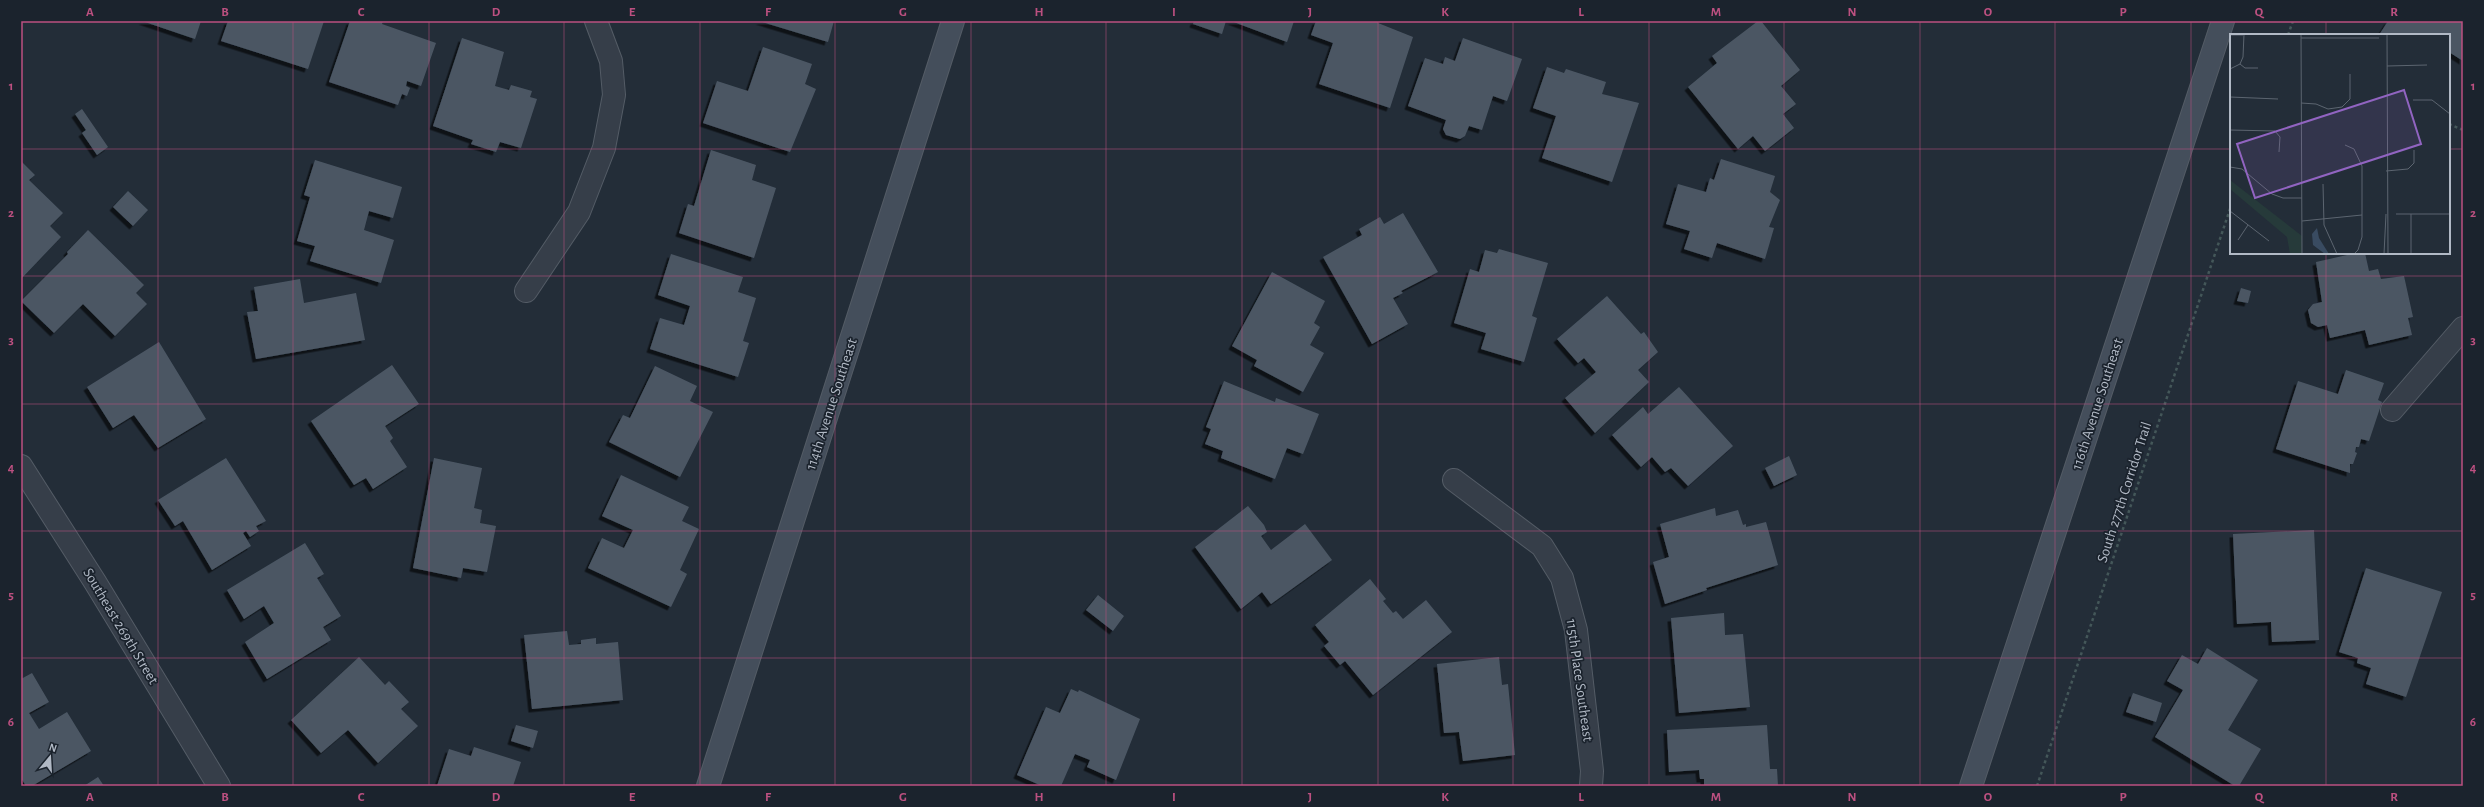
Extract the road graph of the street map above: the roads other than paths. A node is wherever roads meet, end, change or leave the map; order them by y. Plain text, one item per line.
1 (596, 21) edge
2 (953, 21) edge
3 (2223, 21) edge
4 (526, 291) dead end
5 (2463, 328) edge
6 (2392, 410) dead end
7 (21, 466) edge
8 (1454, 480) dead end
9 (219, 786) edge
10 (708, 786) edge
11 (1591, 786) edge
12 (1971, 786) edge

1 - 4 street
2 - 10 street, 114th Avenue Southeast
3 - 12 street, 116th Avenue Southeast
5 - 6 street
7 - 9 street, Southeast 269th Street
8 - 11 street, 115th Place Southeast

